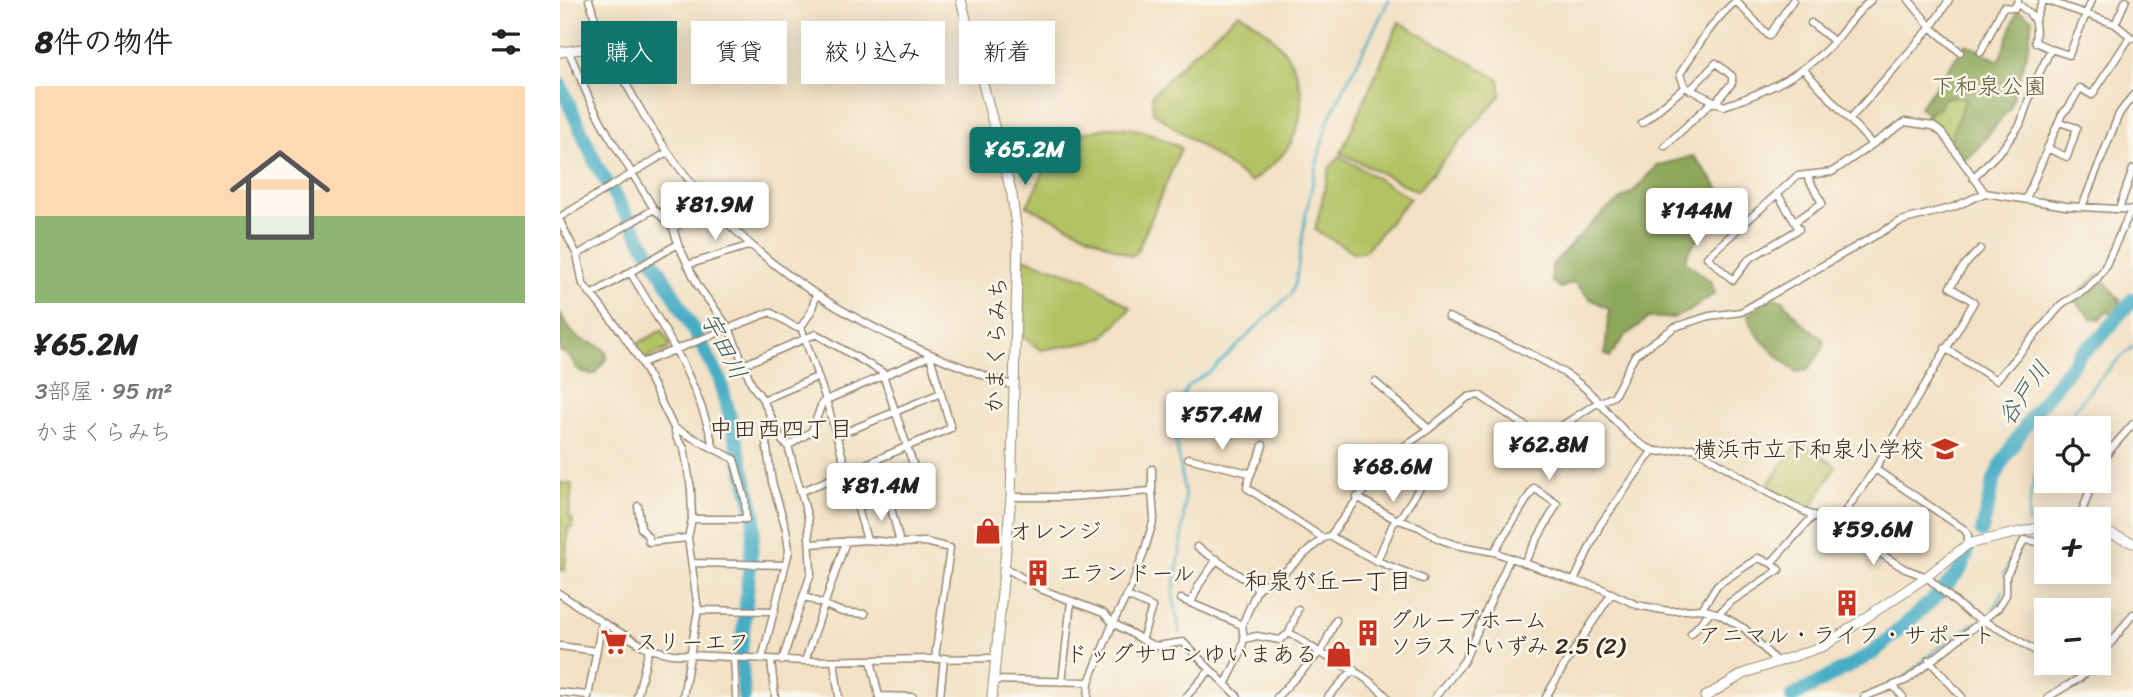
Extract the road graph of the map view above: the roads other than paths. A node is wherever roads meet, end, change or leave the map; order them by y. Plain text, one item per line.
1 (589, 0) edge
2 (961, 0) edge
3 (1737, 0) edge
4 (1793, 0) edge
5 (1909, 0) edge
6 (1949, 0) edge
7 (2044, 0) edge
8 (2092, 0) edge
9 (2126, 0) edge
10 (1866, 1) edge
11 (2017, 2) edge
12 (2086, 14) junction
13 (596, 21) edge
14 (2035, 21) junction
15 (1811, 23) dead end
16 (2115, 23) junction
17 (1931, 27) junction
18 (2132, 38) edge
19 (1834, 41) junction
20 (2051, 49) junction
21 (564, 52) edge
22 (1960, 52) dead end
23 (1981, 52) dead end
24 (1804, 70) junction
25 (626, 84) edge
26 (1688, 89) junction
27 (2133, 95) edge
28 (1714, 102) junction
29 (1850, 119) junction
30 (2059, 121) junction
31 (1642, 123) dead end
32 (1872, 144) junction
33 (1665, 146) dead end
34 (2048, 148) junction
35 (666, 153) junction
36 (2133, 169) edge
37 (632, 173) junction
38 (1807, 176) junction
39 (1973, 178) junction
40 (1777, 193) junction
41 (1985, 193) junction
42 (2026, 199) junction
43 (2082, 207) junction
44 (711, 208) junction
45 (654, 209) junction
46 (2119, 209) junction
47 (2132, 210) edge
48 (560, 219) edge
49 (1796, 221) junction
50 (673, 228) junction
51 (678, 244) junction
52 (751, 245) junction
53 (1980, 249) dead end
54 (577, 255) junction
55 (687, 265) junction
56 (631, 272) junction
57 (591, 295) junction
58 (816, 295) junction
59 (1448, 317) dead end
60 (801, 327) junction
61 (729, 328) junction
62 (803, 339) junction
63 (1945, 348) junction
64 (677, 349) junction
65 (930, 356) junction
66 (642, 363) junction
67 (743, 365) junction
68 (884, 376) junction
69 (817, 377) junction
70 (1375, 382) dead end
71 (1014, 386) junction
72 (941, 393) junction
73 (763, 400) junction
74 (826, 400) junction
75 (1600, 404) junction
76 (770, 412) junction
77 (896, 412) junction
78 (2133, 424) edge
79 (674, 428) junction
80 (1429, 429) junction
81 (836, 436) junction
82 (1263, 445) dead end
83 (788, 446) junction
84 (908, 447) junction
85 (714, 449) junction
86 (1400, 449) junction
87 (2111, 449) edge
88 (1653, 450) junction
89 (1188, 458) dead end
90 (1875, 469) junction
91 (1152, 470) dead end
92 (847, 473) junction
93 (1249, 473) junction
94 (1152, 491) junction
95 (800, 492) junction
96 (888, 496) junction
97 (1011, 497) junction
98 (1357, 497) junction
99 (638, 506) dead end
100 (857, 508) junction
101 (1814, 515) junction
102 (692, 519) junction
103 (1397, 519) junction
104 (1835, 527) junction
105 (2034, 529) edge
106 (2111, 534) edge
107 (1326, 537) junction
108 (688, 538) junction
109 (867, 540) junction
110 (846, 541) junction
111 (2034, 541) edge
112 (900, 543) junction
113 (2133, 543) edge
114 (810, 544) junction
115 (1968, 544) junction
116 (1197, 547) dead end
117 (1494, 552) junction
118 (1510, 558) junction
119 (1217, 559) junction
120 (1377, 561) junction
121 (692, 563) junction
122 (1524, 563) junction
123 (1771, 564) junction
124 (785, 565) junction
125 (1004, 567) junction
126 (1926, 577) junction
127 (1423, 579) dead end
128 (1574, 581) junction
129 (1258, 588) junction
130 (1612, 593) junction
131 (560, 594) edge
132 (803, 596) junction
133 (1127, 596) junction
134 (1181, 599) dead end
135 (1070, 601) junction
136 (1191, 603) junction
137 (824, 605) junction
138 (1702, 608) junction
139 (1298, 609) dead end
140 (698, 610) junction
141 (775, 611) junction
142 (1710, 612) junction
143 (865, 614) dead end
144 (1719, 614) junction
145 (2133, 614) edge
146 (1979, 619) junction
147 (1336, 620) dead end
148 (602, 622) junction
149 (1113, 623) junction
150 (1242, 625) junction
151 (1289, 633) junction
152 (1691, 634) dead end
153 (1244, 639) junction
154 (1142, 640) junction
155 (2111, 643) edge
156 (560, 646) edge
157 (649, 649) junction
158 (2034, 650) edge
159 (596, 651) junction
160 (1319, 652) junction
161 (690, 655) junction
162 (734, 658) junction
163 (935, 658) junction
164 (944, 658) junction
165 (995, 658) junction
166 (762, 660) junction
167 (771, 660) junction
168 (871, 660) junction
169 (1929, 660) junction
170 (782, 661) junction
171 (805, 661) junction
172 (834, 661) junction
173 (1776, 661) junction
174 (1353, 669) junction
175 (1210, 670) junction
176 (2084, 675) edge
177 (994, 680) junction
178 (1062, 682) junction
179 (1089, 682) junction
180 (1226, 682) junction
181 (1894, 687) junction
182 (560, 692) edge
183 (588, 696) edge
184 (879, 696) edge
185 (637, 697) edge
186 (683, 697) edge
187 (736, 697) edge
188 (775, 697) edge
189 (839, 697) edge
190 (913, 697) edge
191 (940, 697) edge
192 (992, 697) edge
193 (1088, 697) edge
194 (1186, 697) edge
195 (1238, 697) edge
196 (1277, 697) edge
197 (1328, 697) edge
198 (1387, 697) edge
199 (1435, 697) edge
200 (1546, 697) edge
201 (1705, 697) edge
202 (1864, 697) edge
203 (1903, 697) edge
204 (1962, 697) edge
205 (2048, 697) edge

1 - 13 street
2 - 71 main road, かまくらみち
3 - 4 street
3 - 26 street
5 - 17 street
6 - 17 street
7 - 12 street
7 - 14 street
8 - 12 street
9 - 16 street
10 - 19 street
11 - 14 street
11 - 23 street
12 - 16 street
12 - 20 street
14 - 20 street
15 - 19 street
16 - 18 street
17 - 22 street
17 - 29 street
18 - 30 street
19 - 24 street
20 - 39 street
21 - 37 street
24 - 28 street
24 - 29 street
25 - 35 street
26 - 28 street
26 - 28 street
26 - 31 street
27 - 43 street
28 - 33 street
29 - 32 street
30 - 34 street
30 - 34 street
32 - 38 street
32 - 39 street
34 - 42 street
35 - 37 street
35 - 44 street
36 - 46 street
37 - 45 street
37 - 48 street
38 - 40 street
38 - 49 street
39 - 41 street
40 - 49 street
40 - 49 street
41 - 42 street
41 - 75 street
42 - 43 street
43 - 46 street
44 - 50 street
44 - 52 street
45 - 50 street
45 - 54 street
46 - 47 street
47 - 63 street
48 - 54 street
50 - 51 street
51 - 55 street
51 - 56 street
52 - 55 street
52 - 58 street
53 - 63 street
54 - 57 street
55 - 61 street
56 - 57 street
56 - 64 street
57 - 66 street
58 - 60 street
58 - 65 street
59 - 75 street
60 - 61 street
60 - 62 street
61 - 64 street
61 - 67 street
62 - 67 street
62 - 68 street
62 - 69 street
63 - 90 street
64 - 66 street
64 - 85 street
65 - 68 street
65 - 71 street
65 - 72 street
66 - 79 street
67 - 73 street
68 - 74 street
68 - 77 street
69 - 73 street
69 - 74 street
70 - 80 street
71 - 97 main road, かまくらみち
72 - 77 street
72 - 84 street
73 - 76 street
74 - 81 street
74 - 83 street
75 - 80 street
75 - 88 street
76 - 83 street
76 - 124 street
77 - 81 street
77 - 84 street
78 - 87 street
79 - 85 street
79 - 102 street
80 - 86 street
81 - 92 street
82 - 93 street
83 - 95 street
84 - 92 street
84 - 96 street
85 - 102 street
86 - 98 street
86 - 103 street
88 - 101 street
88 - 128 street
89 - 93 street
90 - 104 street
90 - 115 street
91 - 94 street
92 - 95 street
92 - 100 street
93 - 107 street
94 - 97 street
94 - 133 street
95 - 114 street
96 - 100 street
96 - 112 street
97 - 125 main road, かまくらみち
98 - 103 street
98 - 107 street
99 - 108 street
100 - 109 street
101 - 104 street
101 - 123 street
102 - 108 street
103 - 117 street
103 - 120 street
104 - 126 street
105 - 115 main road
106 - 113 main road
107 - 120 street
107 - 129 street
108 - 121 street
109 - 110 street
109 - 112 street
110 - 114 street
110 - 137 street
111 - 146 street
112 - 163 street
114 - 132 street
115 - 126 main road
116 - 119 street
117 - 118 street
117 - 122 street
118 - 122 street
118 - 199 street
119 - 129 street
119 - 136 street
120 - 127 street
121 - 124 street
121 - 140 street
122 - 128 street
123 - 138 street
123 - 144 street
124 - 141 street
125 - 135 street
125 - 165 main road, かまくらみち
126 - 146 street
126 - 173 main road
128 - 130 street
129 - 150 street
130 - 138 street
130 - 200 street
131 - 148 street
132 - 137 street
132 - 170 street
133 - 149 street
133 - 154 street
134 - 136 street
135 - 149 street
135 - 178 street
136 - 150 street
137 - 143 street
137 - 171 street
138 - 142 street
139 - 151 street
140 - 141 street
140 - 161 street
141 - 166 street
142 - 144 street
142 - 152 street
144 - 173 street
145 - 155 street
146 - 158 street
146 - 169 street
147 - 160 street
148 - 157 street
148 - 159 street
149 - 154 street
149 - 179 street
150 - 153 street
151 - 153 street
151 - 160 street
153 - 180 street
154 - 175 street
156 - 159 street
157 - 161 street
157 - 185 street
159 - 183 street
160 - 174 street
160 - 196 street
161 - 162 street
161 - 186 street
162 - 166 street
162 - 187 street
163 - 164 street
163 - 168 street
164 - 165 street
164 - 191 street
165 - 177 main road, かまくらみち
166 - 167 street
167 - 170 street
167 - 188 street
168 - 172 street
168 - 184 street
169 - 181 street
169 - 204 street
170 - 171 street
171 - 172 street
172 - 189 street
173 - 201 main road
174 - 197 street
174 - 198 street
175 - 180 street
175 - 194 street
176 - 205 street
177 - 178 street
177 - 192 main road, かまくらみち
178 - 179 street
179 - 193 street
180 - 195 street
181 - 202 street
181 - 203 street
182 - 183 street
184 - 190 street

